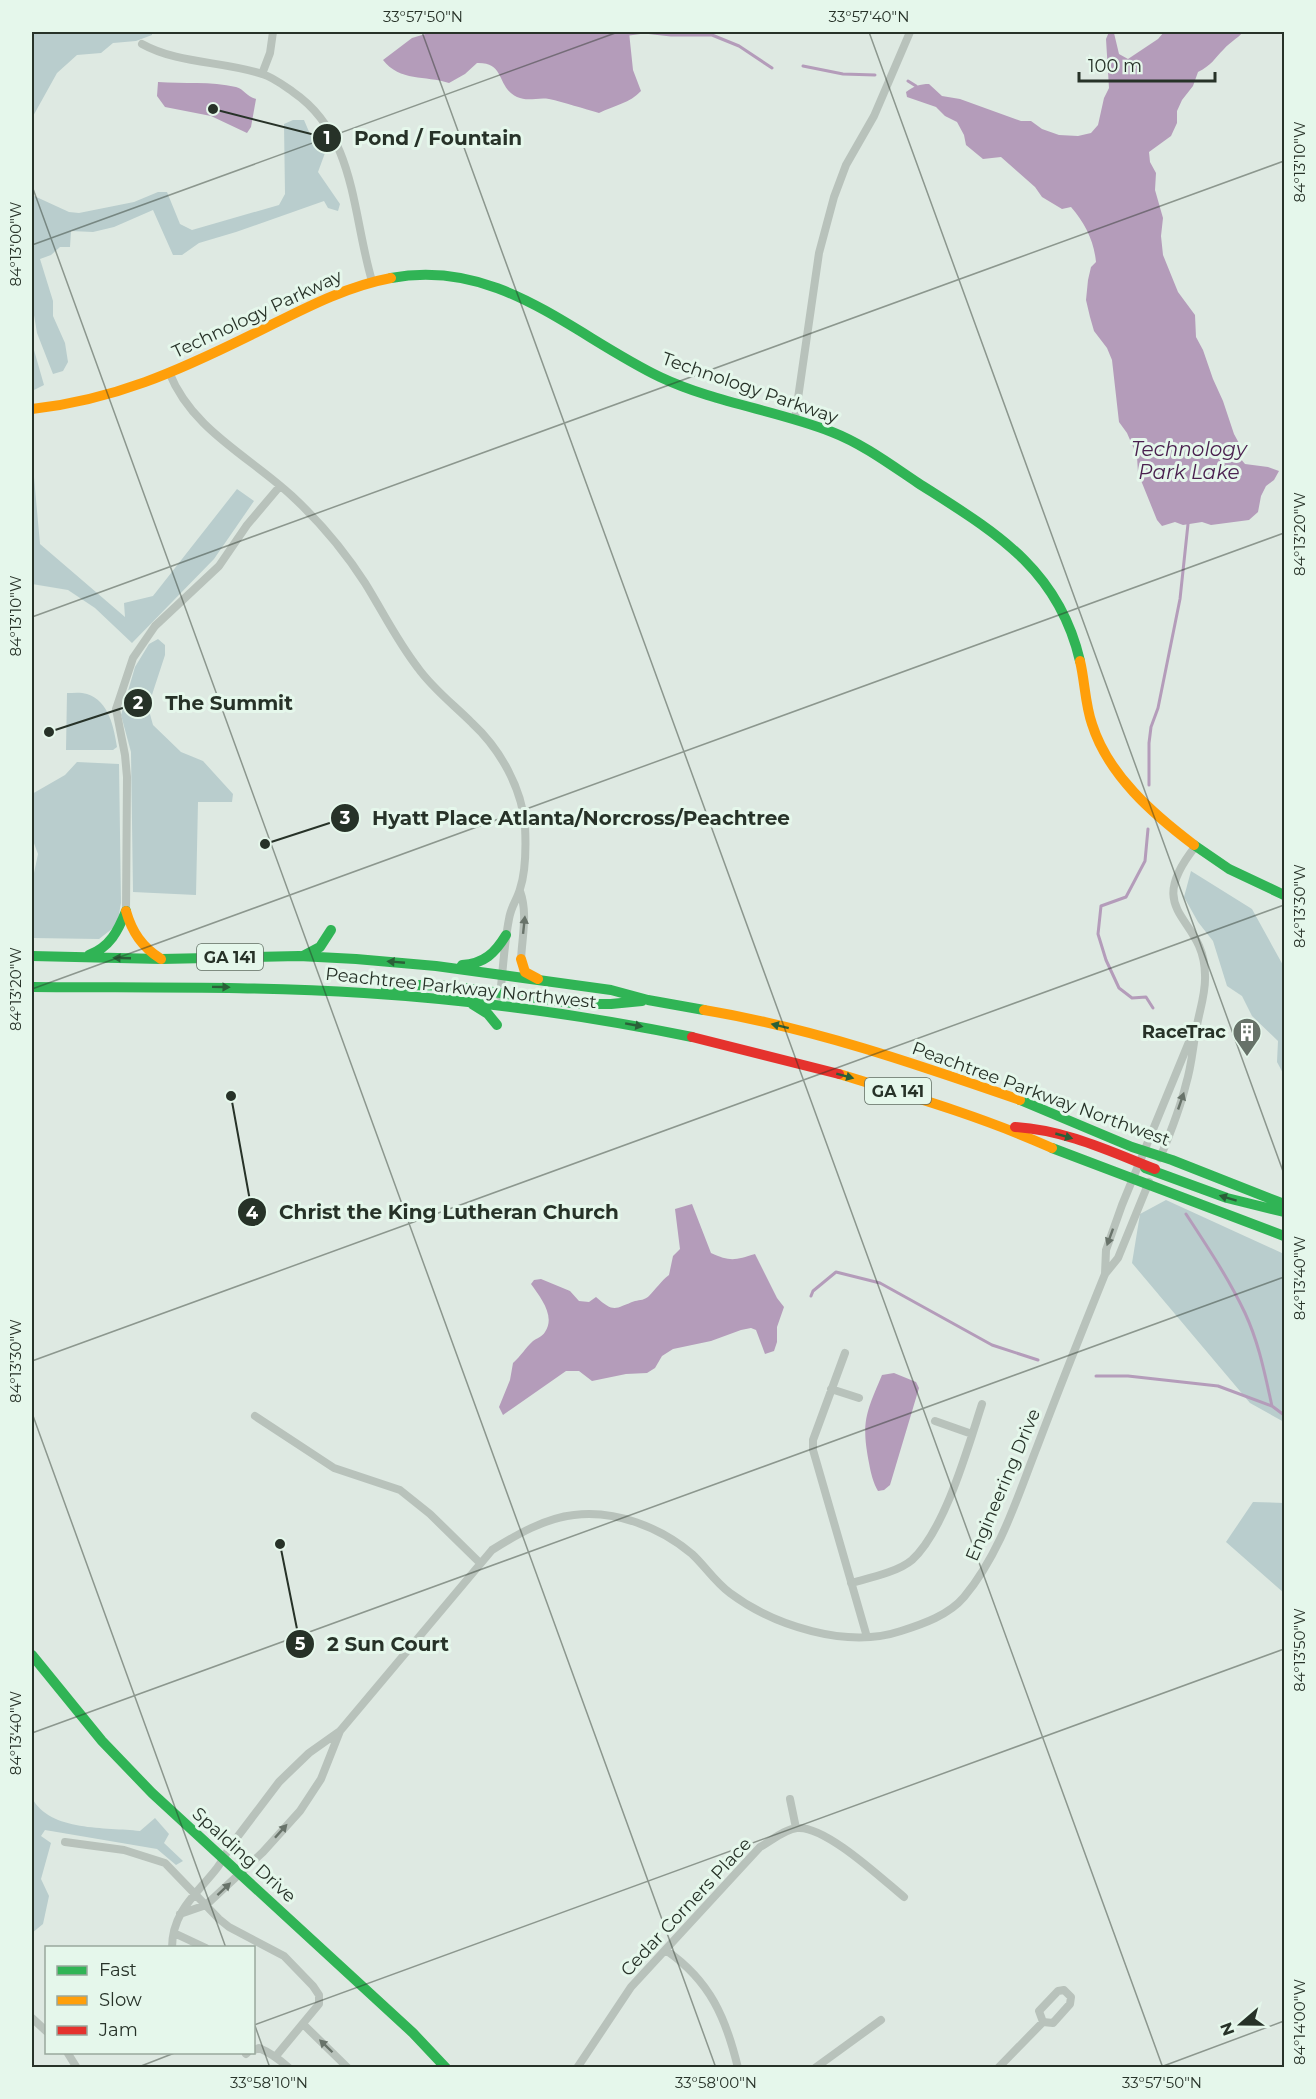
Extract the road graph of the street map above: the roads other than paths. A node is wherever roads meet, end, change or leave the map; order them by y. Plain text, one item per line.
1 (273, 32) edge
2 (909, 32) edge
3 (142, 44) dead end
4 (262, 74) junction
5 (372, 281) junction
6 (169, 372) junction
7 (32, 403) edge
8 (49, 407) junction
9 (32, 409) edge
10 (795, 419) junction
11 (280, 486) junction
12 (1195, 847) junction
13 (520, 891) junction
14 (1284, 895) edge
15 (126, 911) junction
16 (506, 935) junction
17 (299, 956) junction
18 (32, 957) edge
19 (83, 957) junction
20 (161, 959) junction
21 (356, 959) junction
22 (521, 959) junction
23 (436, 966) junction
24 (502, 976) junction
25 (518, 978) junction
26 (541, 980) junction
27 (32, 987) edge
28 (365, 993) junction
29 (501, 993) junction
30 (515, 994) junction
31 (648, 1000) junction
32 (470, 1003) junction
33 (500, 1006) junction
34 (513, 1007) junction
35 (1197, 1023) junction
36 (497, 1025) dead end
37 (1006, 1127) junction
38 (1145, 1151) junction
39 (1161, 1156) junction
40 (1140, 1165) junction
41 (1155, 1170) junction
42 (1133, 1180) junction
43 (1148, 1185) junction
44 (1284, 1204) edge
45 (1284, 1212) edge
46 (1284, 1236) edge
47 (1106, 1274) junction
48 (845, 1353) dead end
49 (831, 1389) junction
50 (859, 1398) dead end
51 (982, 1404) dead end
52 (255, 1416) dead end
53 (935, 1421) dead end
54 (972, 1434) junction
55 (480, 1563) junction
56 (852, 1583) junction
57 (867, 1637) junction
58 (32, 1655) edge
59 (340, 1731) junction
60 (790, 1799) dead end
61 (796, 1828) junction
62 (65, 1842) dead end
63 (225, 1858) junction
64 (240, 1873) junction
65 (193, 1893) junction
66 (904, 1897) dead end
67 (206, 1905) junction
68 (180, 1914) junction
69 (174, 1933) junction
70 (172, 1946) edge
71 (204, 1946) edge
72 (667, 1951) junction
73 (32, 2018) edge
74 (881, 2020) dead end
75 (1043, 2022) junction
76 (304, 2025) junction
77 (45, 2030) edge
78 (255, 2050) edge
79 (68, 2054) edge
80 (276, 2056) junction
81 (77, 2067) edge
82 (289, 2067) edge
83 (348, 2067) edge
84 (446, 2067) edge
85 (577, 2067) edge
86 (738, 2067) edge
87 (815, 2067) edge
88 (998, 2067) edge

1 - 4 street
2 - 10 street
3 - 4 street
4 - 5 street
5 - 6 main road, Technology Parkway
5 - 10 main road, Technology Parkway
6 - 8 main road, Technology Parkway
6 - 11 street
7 - 8 main road
8 - 9 main road, Technology Parkway
10 - 12 main road, Technology Parkway
11 - 13 street
11 - 15 street
12 - 14 main road, Technology Parkway
12 - 35 street, Engineering Drive
13 - 16 street
22 -> 13 street
15 - 19 main road
15 - 20 main road
16 - 23 main road
16 - 24 street
17 - 20 main road, Peachtree Parkway Northwest / GA 141
17 - 21 main road, Peachtree Parkway Northwest / GA 141
17 - 21 main road
18 - 19 main road, Peachtree Parkway Northwest / GA 141
20 -> 19 main road, Peachtree Parkway Northwest / GA 141
23 -> 21 main road, Peachtree Parkway Northwest / GA 141
22 - 25 street
22 - 26 main road
23 - 24 main road, Peachtree Parkway Northwest / GA 141
24 - 25 main road, Peachtree Parkway Northwest / GA 141
24 - 29 street
25 - 26 main road, Peachtree Parkway Northwest / GA 141
25 - 30 street
26 - 31 main road, Peachtree Parkway Northwest / GA 141
27 -> 28 main road, Peachtree Parkway Northwest / GA 141
28 - 29 main road
28 - 32 main road, Peachtree Parkway Northwest / GA 141
29 - 30 main road
29 - 33 street
30 - 31 main road
30 - 34 street
38 -> 31 main road, Peachtree Parkway Northwest / GA 141
32 - 33 main road, Peachtree Parkway Northwest / GA 141
32 - 36 main road
33 - 34 main road, Peachtree Parkway Northwest / GA 141
34 -> 37 main road, Peachtree Parkway Northwest / GA 141
35 - 38 street, Engineering Drive
39 -> 35 street, Engineering Drive
37 -> 40 main road
37 - 42 main road, Peachtree Parkway Northwest / GA 141
38 - 39 main road, Peachtree Parkway Northwest / GA 141
38 - 40 street, Engineering Drive
39 - 41 street, Engineering Drive
39 - 44 main road, Peachtree Parkway Northwest / GA 141
40 - 41 main road
40 - 42 street, Engineering Drive
41 - 43 street, Engineering Drive
45 -> 41 main road
42 - 43 main road, Peachtree Parkway Northwest / GA 141
42 -> 47 street, Engineering Drive
43 - 46 main road, Peachtree Parkway Northwest / GA 141
43 - 47 street, Engineering Drive
47 - 57 street, Engineering Drive
48 - 49 street
49 - 50 street
49 - 56 street
51 - 54 street
52 - 55 street
53 - 54 street
54 - 56 street
55 - 57 street, Engineering Drive
55 - 59 street, Engineering Drive
56 - 57 street
58 - 63 main road, Spalding Drive
59 - 63 street, Engineering Drive
64 -> 59 street, Engineering Drive
60 - 61 street
61 - 66 street
61 - 72 street, Cedar Corners Place
62 - 65 street
63 - 64 main road, Spalding Drive
63 - 65 street, Engineering Drive
67 -> 64 street, Engineering Drive
64 - 84 main road, Spalding Drive
65 - 67 street
65 - 68 street, Engineering Drive
67 - 68 street
67 - 76 street
68 - 69 street, Engineering Drive
69 - 70 street, Engineering Drive
69 - 71 street
72 - 85 street, Cedar Corners Place
72 - 86 street
73 - 77 street
74 - 87 street
75 - 75 street
75 - 88 street
76 - 80 street
83 -> 76 street
78 - 80 street
79 - 81 street
80 - 82 street

